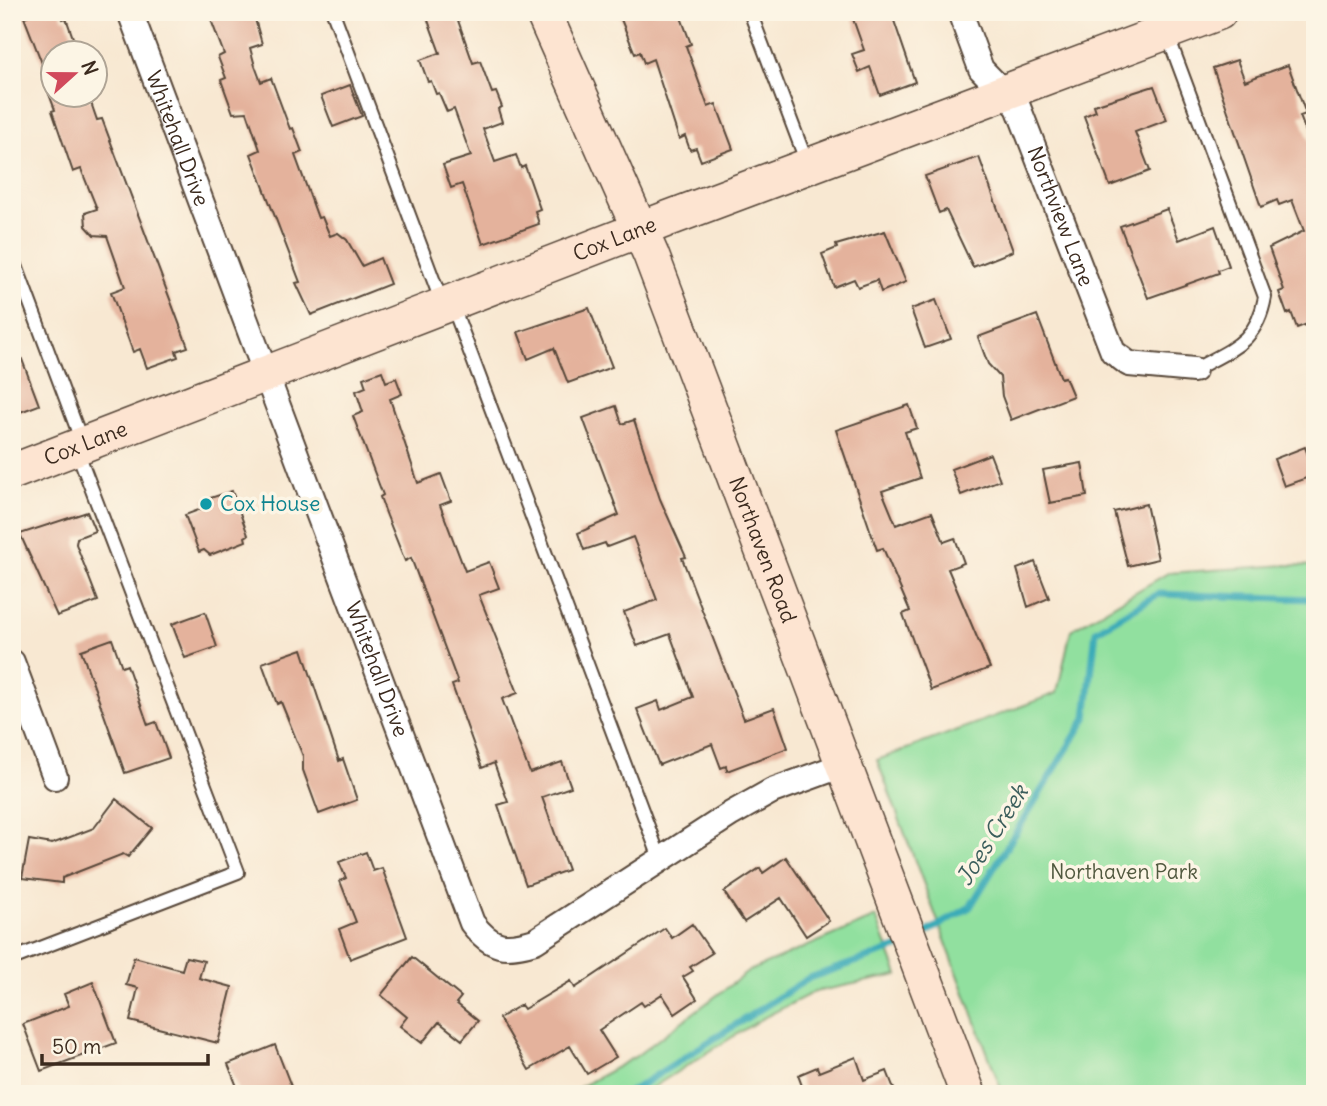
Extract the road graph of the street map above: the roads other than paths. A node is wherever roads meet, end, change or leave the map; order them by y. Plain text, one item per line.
1 (130, 12) edge
2 (332, 12) edge
3 (543, 12) edge
4 (750, 12) edge
5 (960, 12) edge
6 (1219, 12) edge
7 (1163, 22) edge
8 (1004, 93) junction
9 (808, 168) junction
10 (641, 229) junction
11 (12, 255) edge
12 (448, 305) junction
13 (1194, 370) joint
14 (265, 375) junction
15 (80, 446) junction
16 (12, 472) edge
17 (12, 662) edge
18 (843, 765) junction
19 (55, 777) dead end
20 (661, 860) junction
21 (12, 959) edge
22 (968, 1094) edge

1 - 14 street, Whitehall Drive
2 - 12 lane
3 - 10 street, Northaven Road
4 - 9 lane
5 - 8 street, Northview Lane
6 - 7 street, Cox Lane
7 - 8 street, Cox Lane
7 - 13 lane
8 - 9 street, Cox Lane
8 - 13 street, Northview Lane
9 - 10 street, Cox Lane
10 - 12 street, Cox Lane
10 - 18 street, Northaven Road
11 - 15 lane
12 - 14 street, Cox Lane
12 - 20 lane
14 - 15 street, Cox Lane
14 - 20 street, Whitehall Drive
15 - 16 street, Cox Lane
15 - 21 lane
17 - 19 street
18 - 20 street, Whitehall Drive
18 - 22 street, Northaven Road

